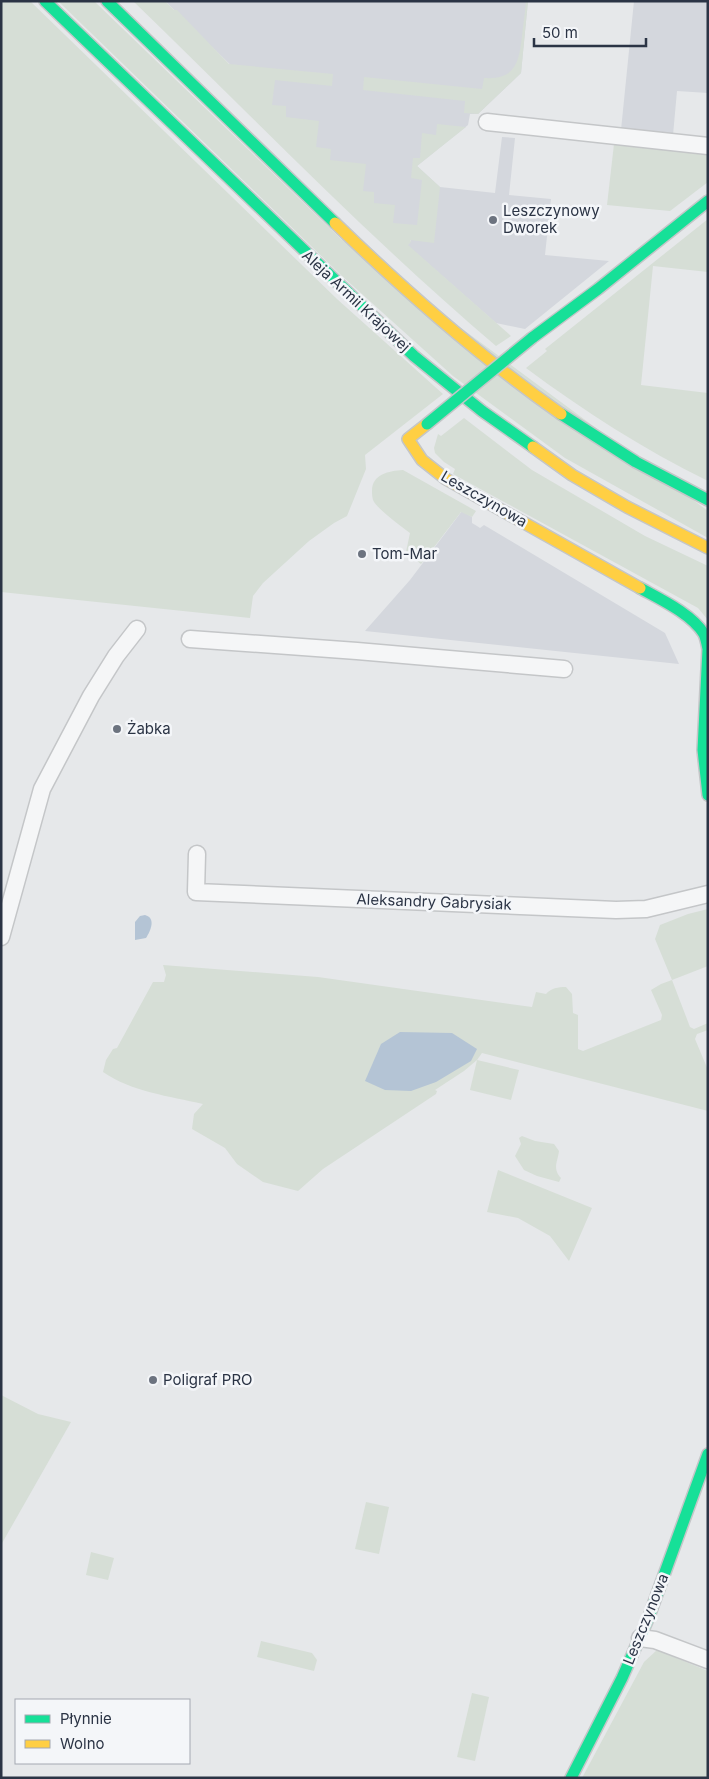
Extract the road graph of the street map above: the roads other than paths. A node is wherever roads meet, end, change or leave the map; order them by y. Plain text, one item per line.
1 (45, 1) edge
2 (107, 1) edge
3 (487, 122) dead end
4 (708, 146) edge
5 (708, 200) edge
6 (708, 500) edge
7 (708, 548) edge
8 (137, 629) dead end
9 (190, 639) dead end
10 (564, 669) dead end
11 (708, 795) edge
12 (197, 854) dead end
13 (708, 894) edge
14 (1, 937) edge
15 (708, 1454) edge
16 (640, 1638) junction
17 (708, 1660) edge
18 (571, 1778) edge

1 - 7 main road, Aleja Armii Krajowej
2 - 6 main road
3 - 4 street
5 - 11 main road, Leszczynowa, bridge
8 - 14 street
9 - 10 street
12 - 13 street, Aleksandry Gabrysiak
15 - 16 main road, Leszczynowa
16 - 17 street
16 - 18 main road, Leszczynowa

